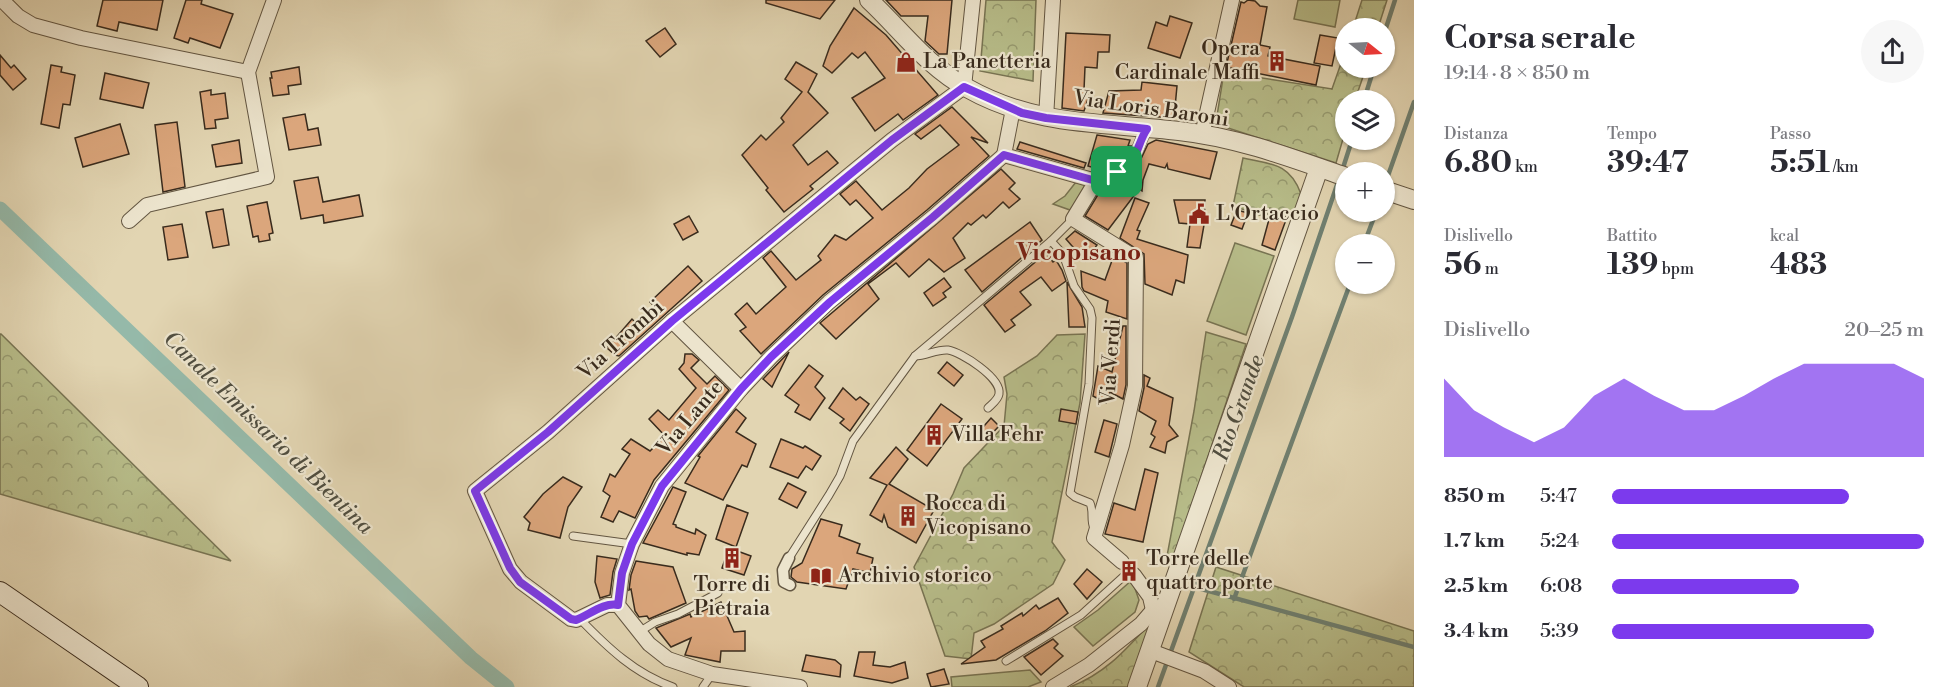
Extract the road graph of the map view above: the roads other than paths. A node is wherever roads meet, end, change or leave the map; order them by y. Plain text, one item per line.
1 (2, 0) edge
2 (274, 0) edge
3 (869, 0) edge
4 (973, 0) edge
5 (1053, 0) edge
6 (1232, 0) edge
7 (248, 72) junction
8 (964, 87) junction
9 (1013, 109) junction
10 (1046, 118) junction
11 (1147, 129) junction
12 (1202, 135) junction
13 (1004, 155) junction
14 (1333, 173) edge
15 (1096, 181) junction
16 (1395, 194) edge
17 (1414, 200) edge
18 (1073, 219) junction
19 (129, 221) dead end
20 (1051, 241) junction
21 (672, 321) junction
22 (915, 356) junction
23 (741, 389) junction
24 (988, 408) dead end
25 (1095, 530) junction
26 (573, 537) dead end
27 (632, 544) junction
28 (789, 558) joint
29 (1122, 562) dead end
30 (1129, 576) joint
31 (790, 585) dead end
32 (0, 592) edge
33 (718, 593) dead end
34 (618, 605) junction
35 (1158, 612) junction
36 (580, 619) junction
37 (639, 632) junction
38 (1157, 653) junction
39 (1006, 661) dead end
40 (712, 674) junction
41 (138, 687) edge
42 (673, 687) edge
43 (703, 687) edge
44 (800, 687) edge
45 (1053, 687) edge
46 (1137, 687) edge
47 (1229, 687) edge

1 - 7 street
2 - 7 street
3 - 8 street, Via Loris Baroni
4 - 8 street
5 - 10 street
6 - 12 street
7 - 19 street
8 - 9 street, Via Loris Baroni
8 - 21 street, Via Trombi
9 - 10 street, Via Loris Baroni
9 - 13 street
10 - 11 street, Via Loris Baroni
11 - 12 street, Via Loris Baroni
11 - 15 street
12 - 14 street, Via Loris Baroni
13 - 15 street
13 - 23 street, Via Lante
14 - 35 street
15 - 18 street
16 - 17 street
18 - 20 lane
18 - 25 street, Via Verdi
20 - 22 lane
20 - 25 lane
21 - 23 street
21 - 36 street, Via Trombi
22 - 24 lane
22 - 28 lane
23 - 27 street, Via Lante
25 - 29 street
26 - 27 lane
27 - 34 street, Via Lante
28 - 31 street
30 - 35 street
30 - 39 lane
32 - 41 main road
33 - 37 lane
34 - 36 street
34 - 37 street
35 - 38 street
35 - 45 street
36 - 42 lane
37 - 40 street
38 - 46 street
38 - 47 street
40 - 43 lane
40 - 44 street

